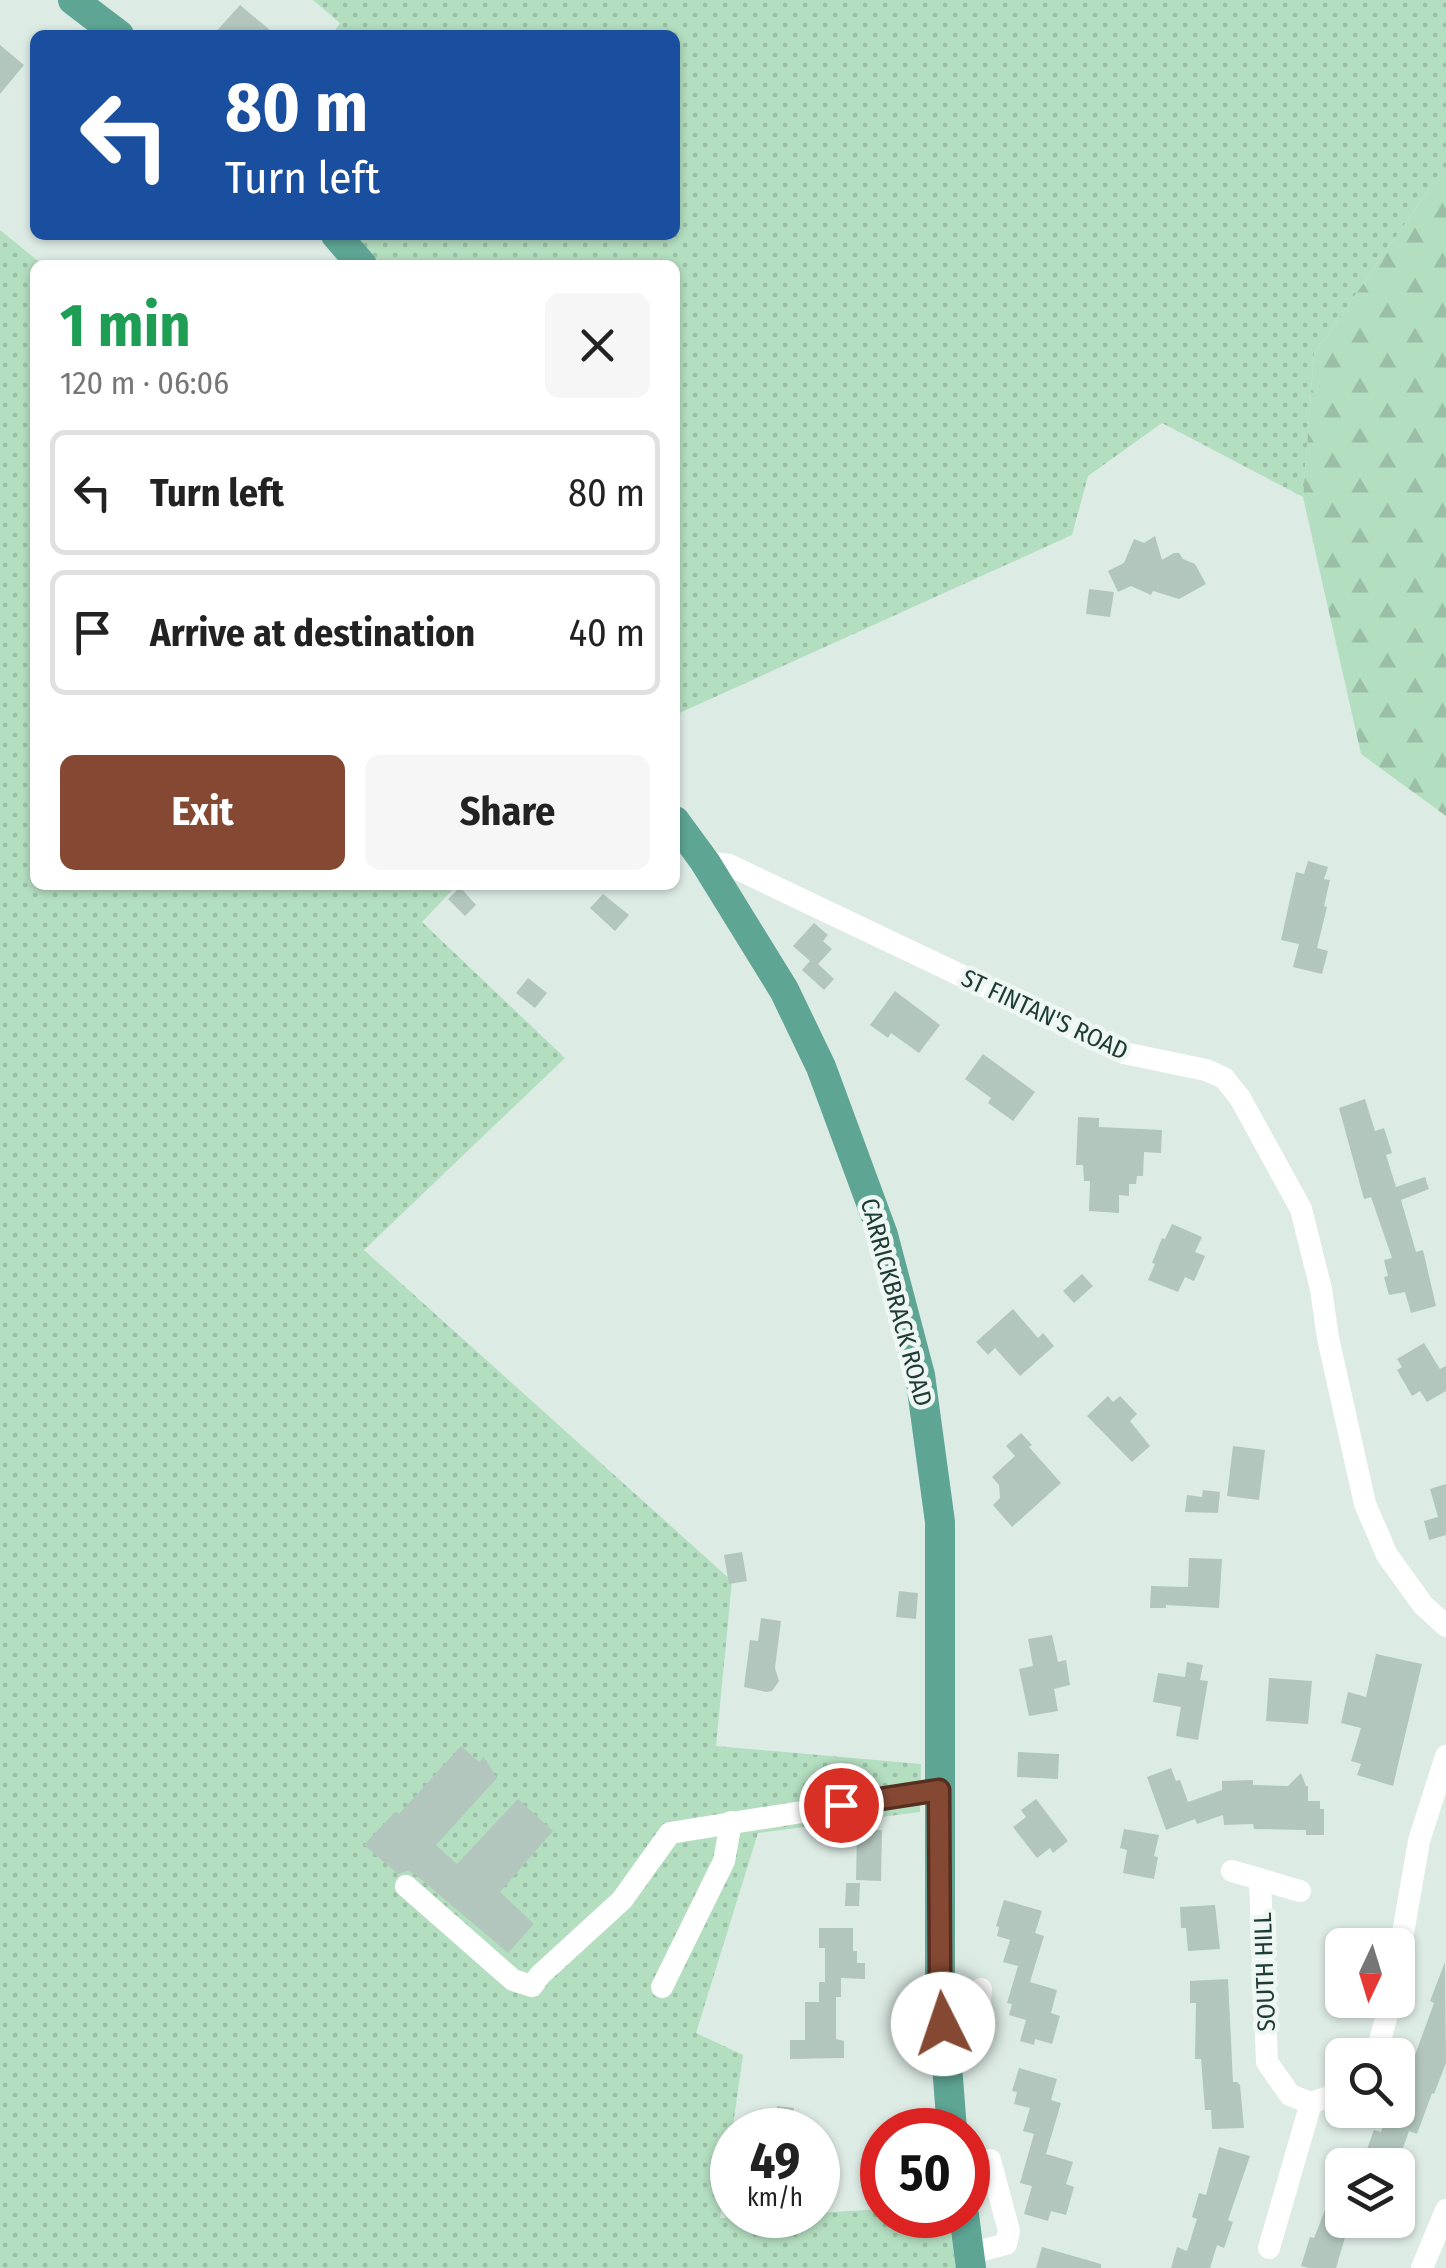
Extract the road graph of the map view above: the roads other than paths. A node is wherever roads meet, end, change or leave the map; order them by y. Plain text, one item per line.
1 (73, 0) edge
2 (112, 30) edge
3 (340, 240) edge
4 (358, 260) edge
5 (680, 828) edge
6 (705, 862) junction
7 (1446, 1626) edge
8 (1446, 1756) edge
9 (939, 1790) junction
10 (731, 1822) junction
11 (1232, 1871) dead end
12 (1260, 1879) junction
13 (406, 1886) dead end
14 (1300, 1891) dead end
15 (1404, 1928) edge
16 (662, 1987) dead end
17 (981, 1989) dead end
18 (943, 2024) junction
19 (1325, 2098) edge
20 (1312, 2103) junction
21 (950, 2108) edge
22 (990, 2160) dead end
23 (1446, 2210) edge
24 (1269, 2248) dead end
25 (970, 2261) edge
26 (1422, 2268) edge

1 - 2 main road
3 - 4 main road
5 - 6 main road, CARRICKBRACK ROAD
6 - 7 street, ST FINTAN'S ROAD
6 - 9 main road, CARRICKBRACK ROAD
8 - 15 street
9 - 10 street
9 - 18 main road, CARRICKBRACK ROAD
10 - 13 street
10 - 16 street
11 - 12 street, SOUTH HILL
12 - 14 street, SOUTH HILL
12 - 20 street, SOUTH HILL
17 - 18 street
18 - 21 main road, CARRICKBRACK ROAD
19 - 20 street
20 - 24 street
22 - 25 street
23 - 26 street

